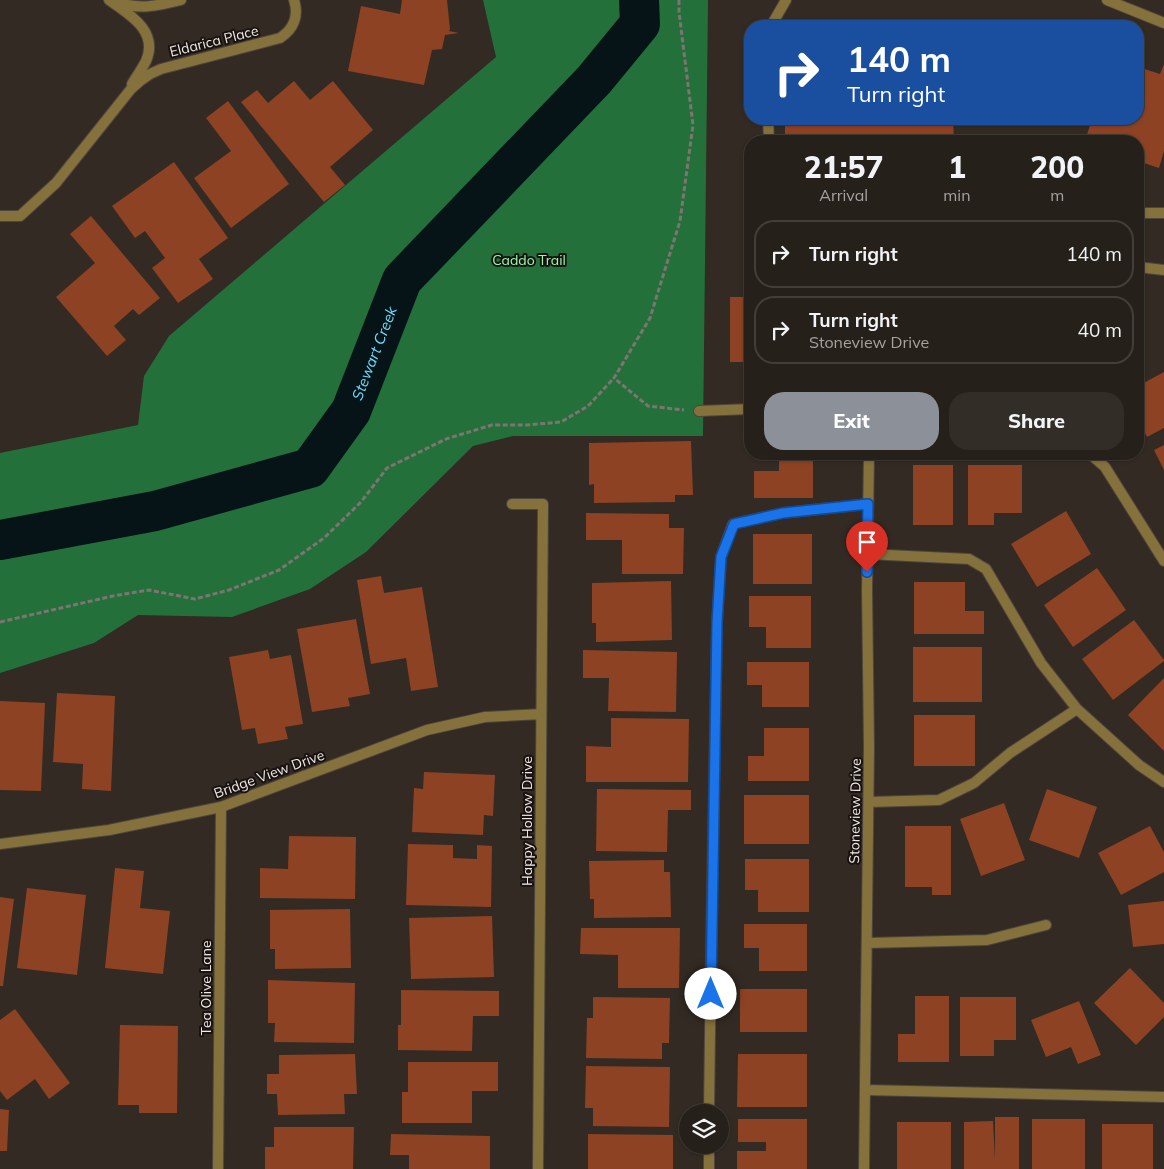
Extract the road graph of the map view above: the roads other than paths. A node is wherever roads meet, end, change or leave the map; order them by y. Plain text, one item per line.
1 (110, 0) edge
2 (181, 0) edge
3 (294, 0) edge
4 (786, 0) edge
5 (1107, 0) edge
6 (774, 20) edge
7 (1164, 23) edge
8 (121, 102) junction
9 (1144, 213) edge
10 (1164, 213) edge
11 (0, 216) edge
12 (1144, 268) edge
13 (1164, 270) edge
14 (744, 409) edge
15 (699, 411) road end
16 (869, 460) edge
17 (1097, 460) edge
18 (512, 504) dead end
19 (868, 504) junction
20 (867, 554) junction
21 (1164, 561) edge
22 (1077, 709) junction
23 (542, 714) junction
24 (1164, 782) edge
25 (868, 802) junction
26 (221, 807) junction
27 (0, 844) edge
28 (1046, 925) dead end
29 (867, 943) junction
30 (865, 1090) junction
31 (1164, 1097) edge
32 (709, 1104) edge
33 (709, 1154) edge
34 (218, 1169) edge
35 (538, 1169) edge
36 (709, 1169) edge
37 (864, 1169) edge

1 - 2 street, Eldarica Place
1 - 8 street, Eldarica Place
3 - 8 street, Eldarica Place
4 - 6 street
5 - 7 street
8 - 11 street, Eldarica Place
9 - 10 street
12 - 13 street
14 - 15 street
16 - 19 street, Stoneview Drive
17 - 21 street
18 - 23 street, Happy Hollow Drive
19 - 20 street, Stoneview Drive
19 - 32 street
20 - 22 street
20 - 25 street, Stoneview Drive
22 - 24 street
22 - 25 street
23 - 26 street, Bridge View Drive
23 - 35 street, Happy Hollow Drive
25 - 29 street, Stoneview Drive
26 - 27 street, Bridge View Drive
26 - 34 street, Tea Olive Lane
28 - 29 street
29 - 30 street, Stoneview Drive
30 - 31 street
30 - 37 street, Stoneview Drive
33 - 36 street

